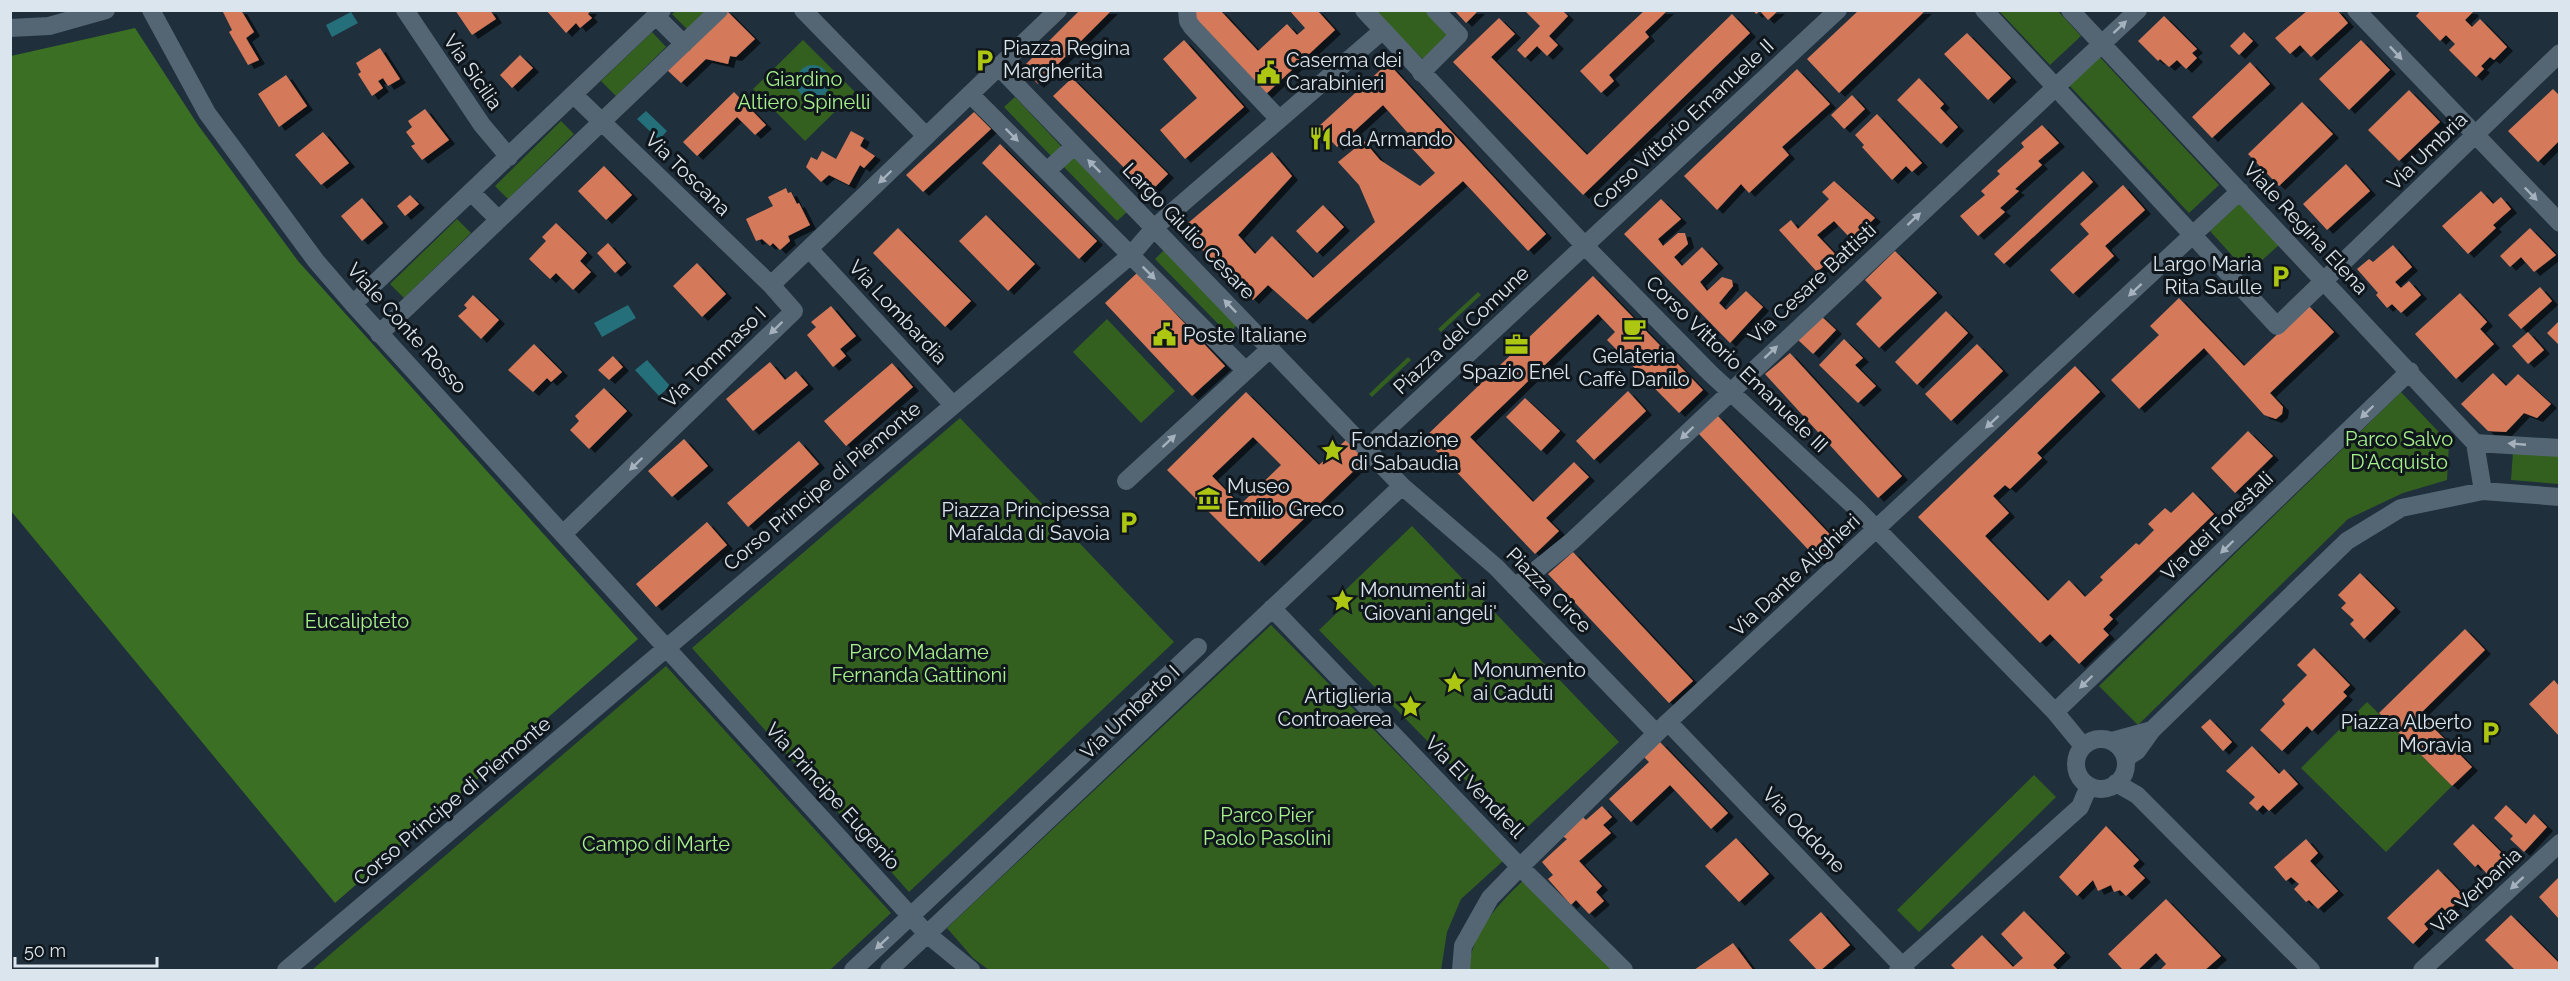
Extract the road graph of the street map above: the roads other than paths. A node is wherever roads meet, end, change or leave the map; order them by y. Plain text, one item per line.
1 (106, 10) edge
2 (151, 10) edge
3 (405, 10) edge
4 (719, 10) edge
5 (803, 10) edge
6 (1058, 10) edge
7 (1187, 10) edge
8 (1364, 10) edge
9 (1435, 10) edge
10 (1838, 10) edge
11 (1984, 10) edge
12 (2070, 10) edge
13 (2138, 10) edge
14 (2356, 10) edge
15 (659, 14) edge
16 (10, 28) edge
17 (1382, 31) junction
18 (684, 44) junction
19 (2102, 44) junction
20 (2559, 52) edge
21 (999, 67) junction
22 (1421, 73) junction
23 (2055, 86) junction
24 (574, 94) junction
25 (970, 94) junction
26 (1278, 118) junction
27 (602, 122) junction
28 (926, 136) junction
29 (2475, 136) junction
30 (1074, 146) junction
31 (509, 156) junction
32 (1047, 171) junction
33 (2240, 191) junction
34 (471, 192) junction
35 (499, 220) junction
36 (2559, 223) edge
37 (1155, 227) junction
38 (2194, 236) junction
39 (1585, 246) junction
40 (810, 250) junction
41 (1131, 255) junction
42 (2325, 280) junction
43 (771, 285) junction
44 (353, 304) junction
45 (379, 334) junction
46 (1271, 348) junction
47 (1246, 370) junction
48 (2410, 371) junction
49 (1728, 392) junction
50 (953, 405) junction
51 (2475, 442) junction
52 (1367, 448) junction
53 (2559, 448) edge
54 (1126, 481) dead end
55 (1402, 486) junction
56 (2483, 491) junction
57 (2559, 497) edge
58 (1876, 530) junction
59 (563, 534) junction
60 (1515, 587) junction
61 (1272, 608) junction
62 (1198, 647) dead end
63 (666, 648) junction
64 (2055, 712) junction
65 (1662, 728) junction
66 (2152, 730) junction
67 (2112, 741) junction
68 (2083, 746) junction
69 (2126, 758) junction
70 (2116, 783) junction
71 (2089, 786) junction
72 (2559, 843) edge
73 (1520, 867) junction
74 (911, 916) junction
75 (927, 934) junction
76 (286, 970) edge
77 (853, 970) edge
78 (889, 970) edge
79 (971, 970) edge
80 (1461, 970) edge
81 (1624, 970) edge
82 (1902, 970) edge
83 (2311, 970) edge
84 (2422, 970) edge

1 - 16 street
2 - 44 street, Viale Conte Rosso
3 - 31 street, Via Sicilia
4 - 18 street
5 - 28 street
6 - 21 street
7 - 26 street
8 - 17 street, Corso Vittorio Emanuele III
9 - 22 street
10 - 39 street, Corso Vittorio Emanuele II
11 - 23 street
12 - 19 street, Viale Regina Elena
19 -> 13 street, Via Cesare Battisti
14 -> 29 street
15 - 18 street
15 - 24 street
17 - 22 street, Corso Vittorio Emanuele III
17 - 26 street, Corso Principe di Piemonte
18 - 27 street
19 - 23 street, Via Cesare Battisti
19 - 33 street, Viale Regina Elena
20 - 29 street, Via Umbria
21 - 25 street
21 - 30 street, Largo Giulio Cesare
22 - 39 street, Corso Vittorio Emanuele III
23 - 38 street
49 -> 23 street, Via Cesare Battisti
24 - 27 street, Via Toscana
24 - 31 street
25 - 28 street
25 -> 32 street
26 - 37 street, Corso Principe di Piemonte
27 - 35 street
27 - 43 street, Via Toscana
28 -> 40 street, Via Tommaso I
29 -> 36 street
29 - 42 street, Via Umbria
30 - 32 street
37 -> 30 street, Largo Giulio Cesare
31 - 34 street
32 - 41 street
33 - 38 street, Via Dante Alighieri
33 - 42 street, Viale Regina Elena
34 - 35 street
34 - 44 street
35 - 45 street
37 - 41 street, Corso Principe di Piemonte
46 -> 37 street, Largo Giulio Cesare
38 - 42 street
38 -> 58 street, Via Dante Alighieri
39 - 49 street, Corso Vittorio Emanuele III
39 - 52 street, Piazza del Comune
40 - 43 street, Via Tommaso I
40 - 50 street, Via Lombardia
41 -> 47 street
41 - 50 street, Corso Principe di Piemonte
42 - 48 street, Viale Regina Elena
43 -> 59 street, Via Tommaso I
44 - 45 street, Viale Conte Rosso
45 - 59 street, Viale Conte Rosso
46 - 47 street
46 - 52 street
54 -> 47 street
48 - 51 street, Viale Regina Elena
48 -> 64 street, Via dei Forestali
49 - 58 street, Corso Vittorio Emanuele III
49 -> 60 street, Via Cesare Battisti
50 - 63 street, Corso Principe di Piemonte
53 -> 51 street
51 - 56 street
52 - 55 street
55 - 60 street, Piazza Circe
55 - 61 street, Via Umberto I
56 - 57 street
56 - 66 street
58 - 64 street, Corso Vittorio Emanuele III
58 - 65 street, Via Dante Alighieri
59 - 63 street, Viale Conte Rosso
60 - 65 street, Piazza Circe
61 - 73 street, Via El Vendrell
61 - 75 street, Via Umberto I
62 - 74 street, Via Umberto I
63 - 74 street, Via Principe Eugenio
63 - 76 street, Corso Principe di Piemonte
64 - 68 street, Corso Vittorio Emanuele III
65 - 73 street, Via Dante Alighieri
65 - 82 street, Via Oddone
66 - 67 street
66 - 69 street
67 - 68 street
67 - 69 street
68 - 71 street
69 - 70 street
70 - 71 street
70 - 83 street
71 - 82 street
72 -> 84 street, Via Verbania
73 - 80 street, Via Dante Alighieri
73 - 81 street, Via El Vendrell
74 - 75 street, Via Principe Eugenio
74 -> 77 street, Via Umberto I
75 - 78 street, Via Umberto I
75 - 79 street, Via Principe Eugenio

